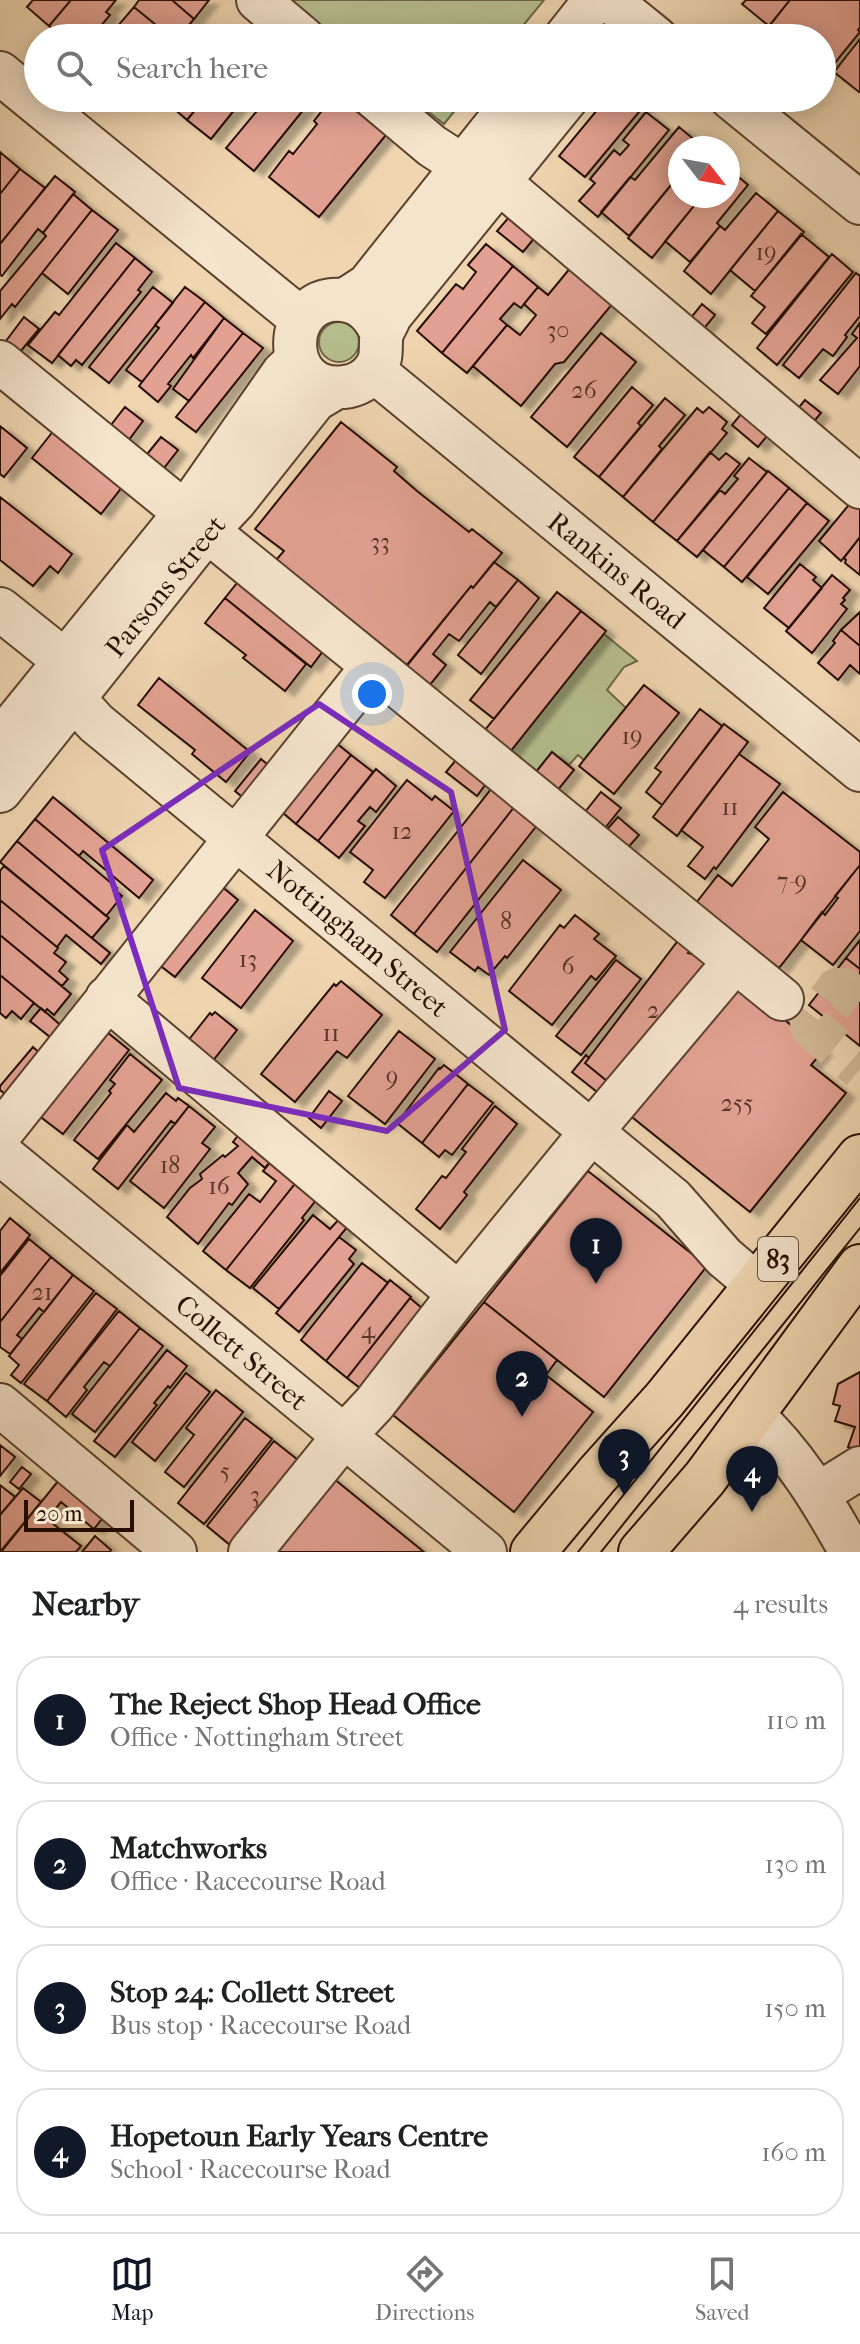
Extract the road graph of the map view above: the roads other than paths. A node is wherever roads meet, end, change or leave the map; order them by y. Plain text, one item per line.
1 (258, 0) edge
2 (626, 16) edge
3 (286, 24) edge
4 (604, 24) edge
5 (0, 73) edge
6 (24, 93) edge
7 (48, 112) edge
8 (392, 112) edge
9 (510, 112) edge
10 (551, 112) edge
11 (748, 112) edge
12 (481, 174) junction
13 (860, 203) edge
14 (345, 300) junction
15 (301, 319) junction
16 (378, 353) junction
17 (297, 360) junction
18 (0, 362) edge
19 (335, 388) junction
20 (860, 487) edge
21 (196, 522) junction
22 (0, 609) edge
23 (373, 666) junction
24 (70, 680) junction
25 (0, 741) edge
26 (853, 750) edge
27 (0, 791) edge
28 (236, 837) junction
29 (735, 961) junction
30 (107, 998) junction
31 (782, 999) dead end
32 (592, 1131) junction
33 (0, 1134) edge
34 (0, 1153) edge
35 (860, 1157) edge
36 (860, 1267) edge
37 (766, 1274) junction
38 (459, 1294) junction
39 (0, 1405) edge
40 (752, 1415) junction
41 (344, 1436) junction
42 (860, 1468) edge
43 (818, 1494) junction
44 (175, 1552) edge
45 (250, 1552) edge
46 (485, 1552) edge
47 (533, 1552) edge
48 (641, 1552) edge
49 (851, 1552) edge

1 - 3 street
2 - 4 street
5 - 6 street
7 - 15 street
8 - 12 street
9 - 12 street
10 - 12 street
11 - 13 street
12 - 14 street
12 - 16 street
12 - 20 street
14 - 15 street
14 - 16 street
15 - 17 street
16 - 19 street
16 - 26 street, Rankins Road
17 - 19 street
17 - 21 street, Parsons Street
18 - 21 street
19 - 21 street, Parsons Street
21 - 23 street
21 - 24 street, Parsons Street
22 - 24 street, Nottingham Street
23 - 28 street
23 - 29 street
24 - 25 street, Parsons Street
24 - 27 street, Parsons Street
24 - 28 street, Nottingham Street
28 - 30 street
28 - 32 street, Nottingham Street
29 - 31 street
29 - 32 street
30 - 33 street
30 - 38 street
32 - 37 street, Nottingham Street
32 - 38 street
34 - 41 street, Collett Street
35 - 37 highway, 83
36 - 40 highway
37 - 47 highway, 83
38 - 41 street
39 - 44 street
40 - 43 street
40 - 48 highway
41 - 45 street
41 - 46 street, Collett Street
42 - 43 street
43 - 49 street

